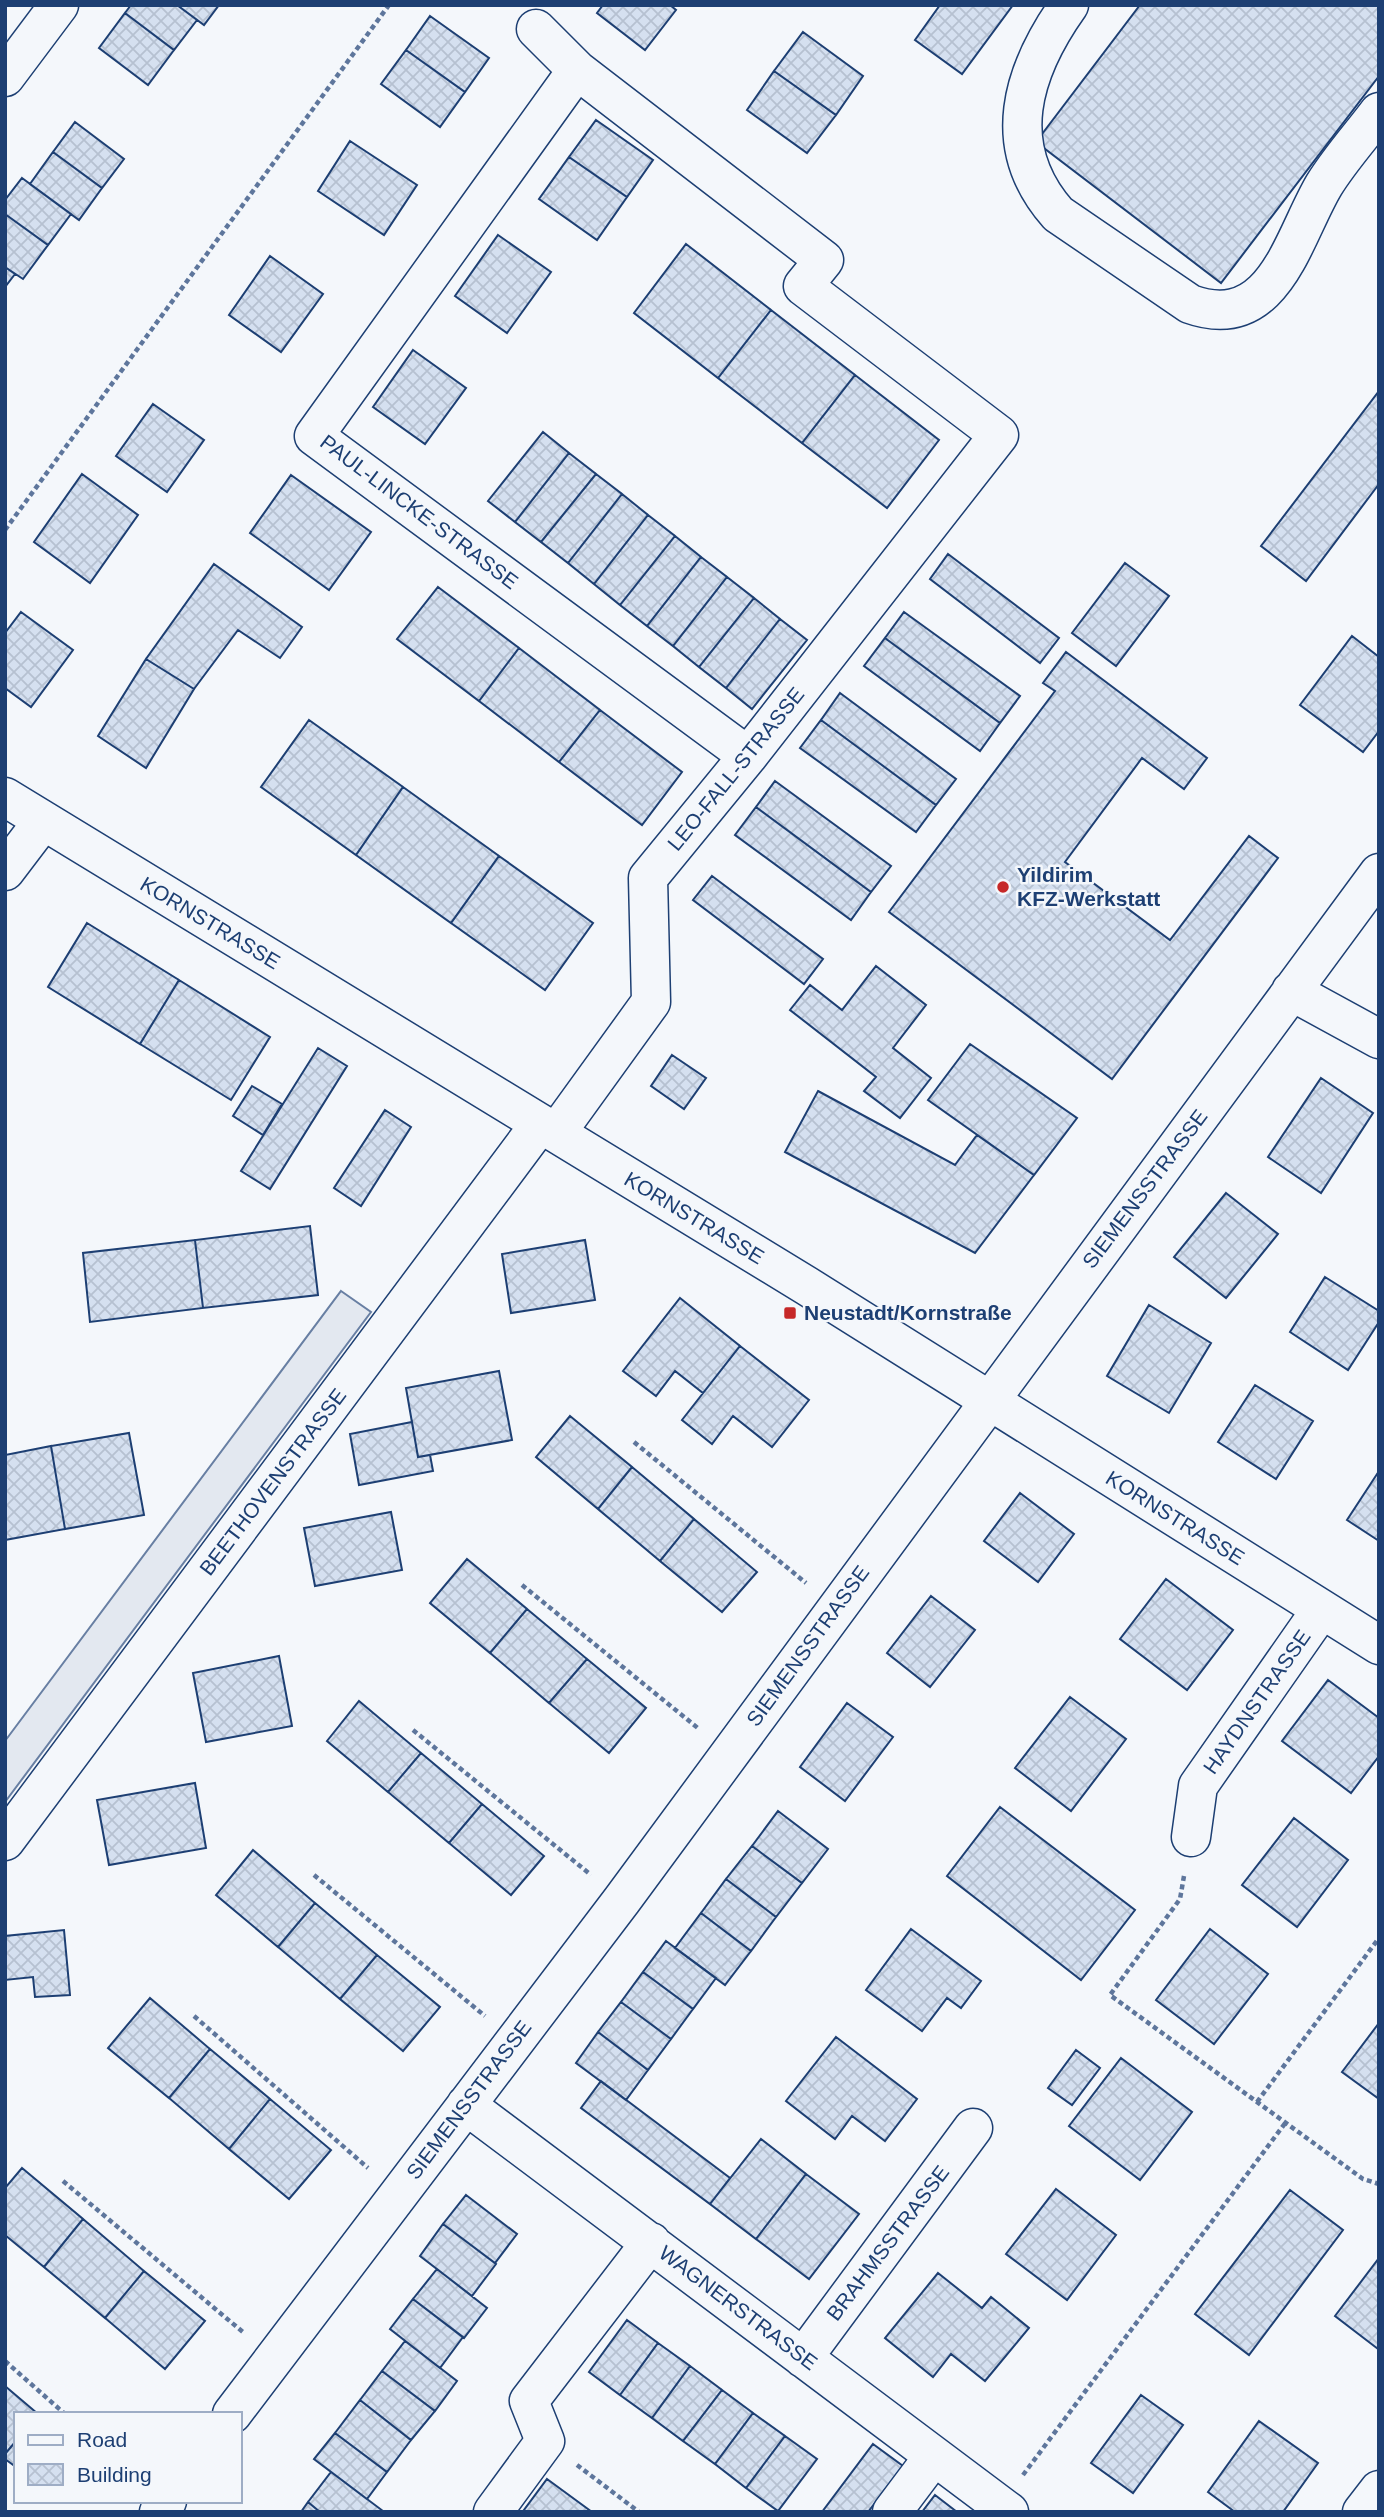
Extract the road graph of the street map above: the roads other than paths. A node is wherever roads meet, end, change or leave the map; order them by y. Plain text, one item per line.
1 (59, 5) edge
2 (1069, 5) edge
3 (536, 29) dead end
4 (577, 70) junction
5 (5, 77) edge
6 (1379, 112) edge
7 (748, 756) junction
8 (5, 797) edge
9 (43, 821) junction
10 (5, 871) edge
11 (1379, 873) edge
12 (1291, 991) junction
13 (1379, 1040) edge
14 (549, 1128) junction
15 (988, 1400) junction
16 (1321, 1610) junction
17 (1379, 1645) edge
18 (1191, 1837) road end
19 (5, 1840) edge
20 (467, 2105) junction
21 (973, 2128) dead end
22 (651, 2242) junction
23 (803, 2358) junction
24 (234, 2412) edge
25 (934, 2456) junction
26 (1379, 2490) edge
27 (1004, 2508) edge
28 (493, 2512) edge
29 (892, 2512) edge
30 (1362, 2512) edge

1 - 5 street
2 - 6 street
3 - 4 street
4 - 7 street, PAUL-LINCKE-STRASSE
4 - 7 street, LEO-FALL-STRASSE
7 - 14 street, LEO-FALL-STRASSE
8 - 9 street, KORNSTRASSE
9 - 10 street
9 - 14 street, KORNSTRASSE
11 - 12 street, SIEMENSSTRASSE
12 - 13 street
12 - 15 street, SIEMENSSTRASSE
14 - 15 street, KORNSTRASSE
14 - 19 street, BEETHOVENSTRASSE
15 - 16 street, KORNSTRASSE
15 - 20 street, SIEMENSSTRASSE
16 - 17 street, KORNSTRASSE
16 - 18 street, HAYDNSTRASSE
20 - 22 street, WAGNERSTRASSE
20 - 24 street, SIEMENSSTRASSE
21 - 23 street, BRAHMSSTRASSE
22 - 23 street, WAGNERSTRASSE
22 - 28 street
23 - 25 street, WAGNERSTRASSE
25 - 27 street, WAGNERSTRASSE
25 - 29 street
26 - 30 street

